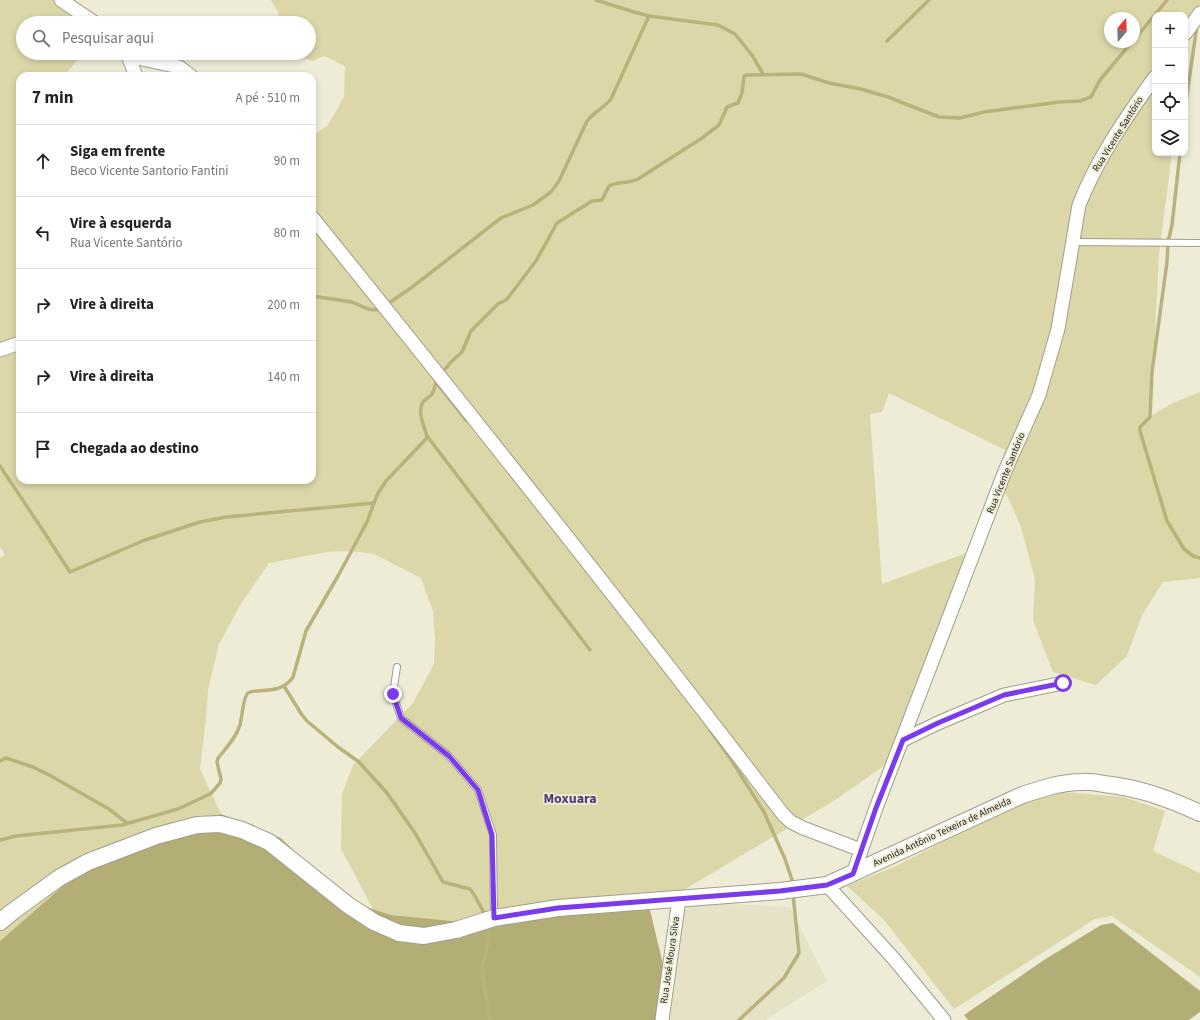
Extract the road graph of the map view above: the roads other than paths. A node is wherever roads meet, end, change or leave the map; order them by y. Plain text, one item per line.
1 (61, 0) edge
2 (1200, 13) edge
3 (85, 16) edge
4 (1188, 30) edge
5 (129, 60) edge
6 (150, 60) edge
7 (134, 72) edge
8 (186, 72) edge
9 (1152, 81) edge
10 (316, 222) edge
11 (1073, 242) junction
12 (1200, 243) edge
13 (16, 344) edge
14 (0, 350) edge
15 (397, 667) dead end
16 (1063, 683) dead end
17 (903, 740) junction
18 (1200, 813) edge
19 (861, 850) junction
20 (853, 874) junction
21 (827, 885) junction
22 (679, 899) junction
23 (494, 918) junction
24 (0, 922) edge
25 (662, 1020) edge
26 (944, 1020) edge

1 - 3 street
2 - 4 street
5 - 7 street
6 - 8 street
9 - 11 street, Rua Vicente Santório
10 - 19 street
11 - 12 lane
11 - 17 street, Rua Vicente Santório
13 - 14 street
15 - 23 lane
16 - 17 street
17 - 19 street, Rua Vicente Santório
18 - 20 street, Avenida Antônio Teixeira de Almeida
19 - 20 street, Rua Vicente Santório
20 - 21 street, Avenida Antônio Teixeira de Almeida
21 - 22 street, Avenida Antônio Teixeira de Almeida
21 - 26 street
22 - 23 street, Avenida Antônio Teixeira de Almeida
22 - 25 street, Rua José Moura Silva
23 - 24 street, Avenida Antônio Teixeira de Almeida

